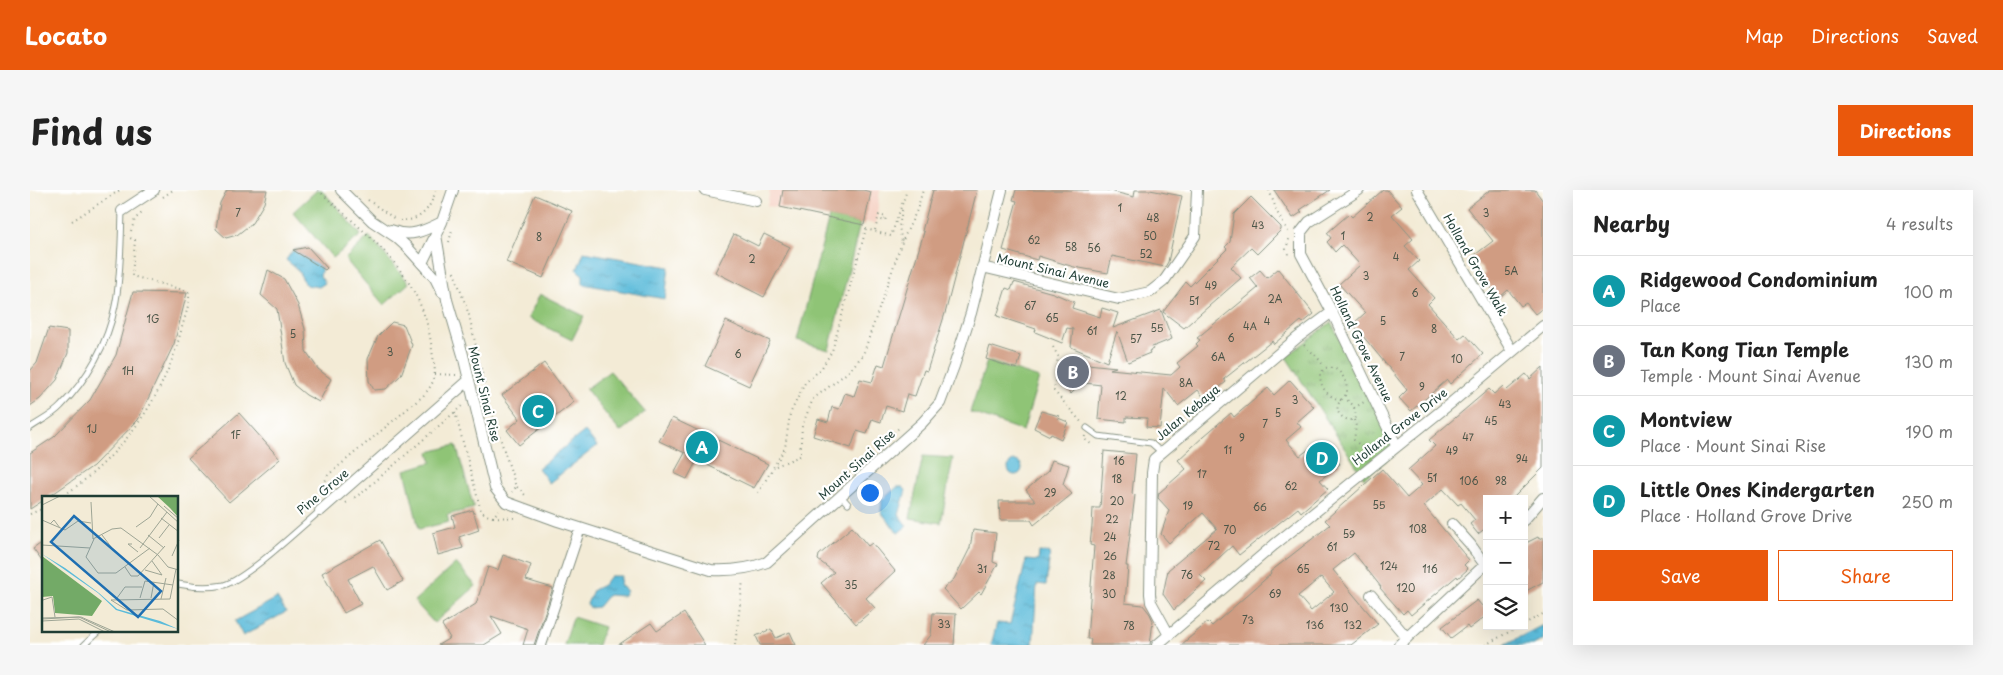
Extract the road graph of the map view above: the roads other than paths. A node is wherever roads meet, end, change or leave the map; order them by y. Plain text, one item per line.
1 (154, 190) edge
2 (341, 190) edge
3 (452, 190) edge
4 (705, 190) edge
5 (1002, 190) edge
6 (1197, 190) edge
7 (1359, 190) edge
8 (1417, 190) edge
9 (756, 201) dead end
10 (122, 211) joint
11 (372, 221) junction
12 (442, 222) junction
13 (436, 235) junction
14 (422, 263) junction
15 (982, 267) junction
16 (446, 300) junction
17 (1332, 312) junction
18 (1543, 326) edge
19 (1512, 352) junction
20 (467, 378) junction
21 (30, 428) edge
22 (1087, 428) road end
23 (1396, 445) junction
24 (1161, 452) junction
25 (842, 496) junction
26 (1543, 498) edge
27 (848, 504) dead end
28 (320, 511) joint
29 (1528, 515) edge
30 (1452, 524) dead end
31 (580, 528) junction
32 (1483, 560) edge
33 (1483, 567) edge
34 (179, 584) edge
35 (1371, 595) dead end
36 (98, 632) edge
37 (1169, 635) junction
38 (1403, 642) edge
39 (84, 645) edge
40 (541, 645) edge
41 (1157, 645) edge

1 - 10 street
2 - 11 street
3 - 12 street
4 - 9 street
5 - 15 street, Mount Sinai Rise
6 - 15 street, Mount Sinai Avenue
7 - 17 street, Holland Grove Avenue
8 - 19 street, Holland Grove Walk
10 - 21 lane
11 - 12 street
11 - 14 street
12 - 13 street
13 - 14 street
13 - 16 street
14 - 16 street
15 - 25 street, Mount Sinai Rise
16 - 20 street, Mount Sinai Rise
17 - 23 street, Holland Grove Avenue
17 - 24 street, Jalan Kebaya
18 - 19 street, Holland Grove Drive
19 - 23 street, Holland Grove Drive
20 - 28 street, Pine Grove
20 - 31 street, Mount Sinai Rise
22 - 24 lane
23 - 37 street, Holland Grove Drive
24 - 37 street, Jalan Kebaya
25 - 27 lane
25 - 31 street, Mount Sinai Rise
26 - 29 street
28 - 34 lane, Pine Grove
30 - 32 street
31 - 40 street
33 - 38 street
35 - 38 street
36 - 39 lane
37 - 41 street, Holland Grove Drive

